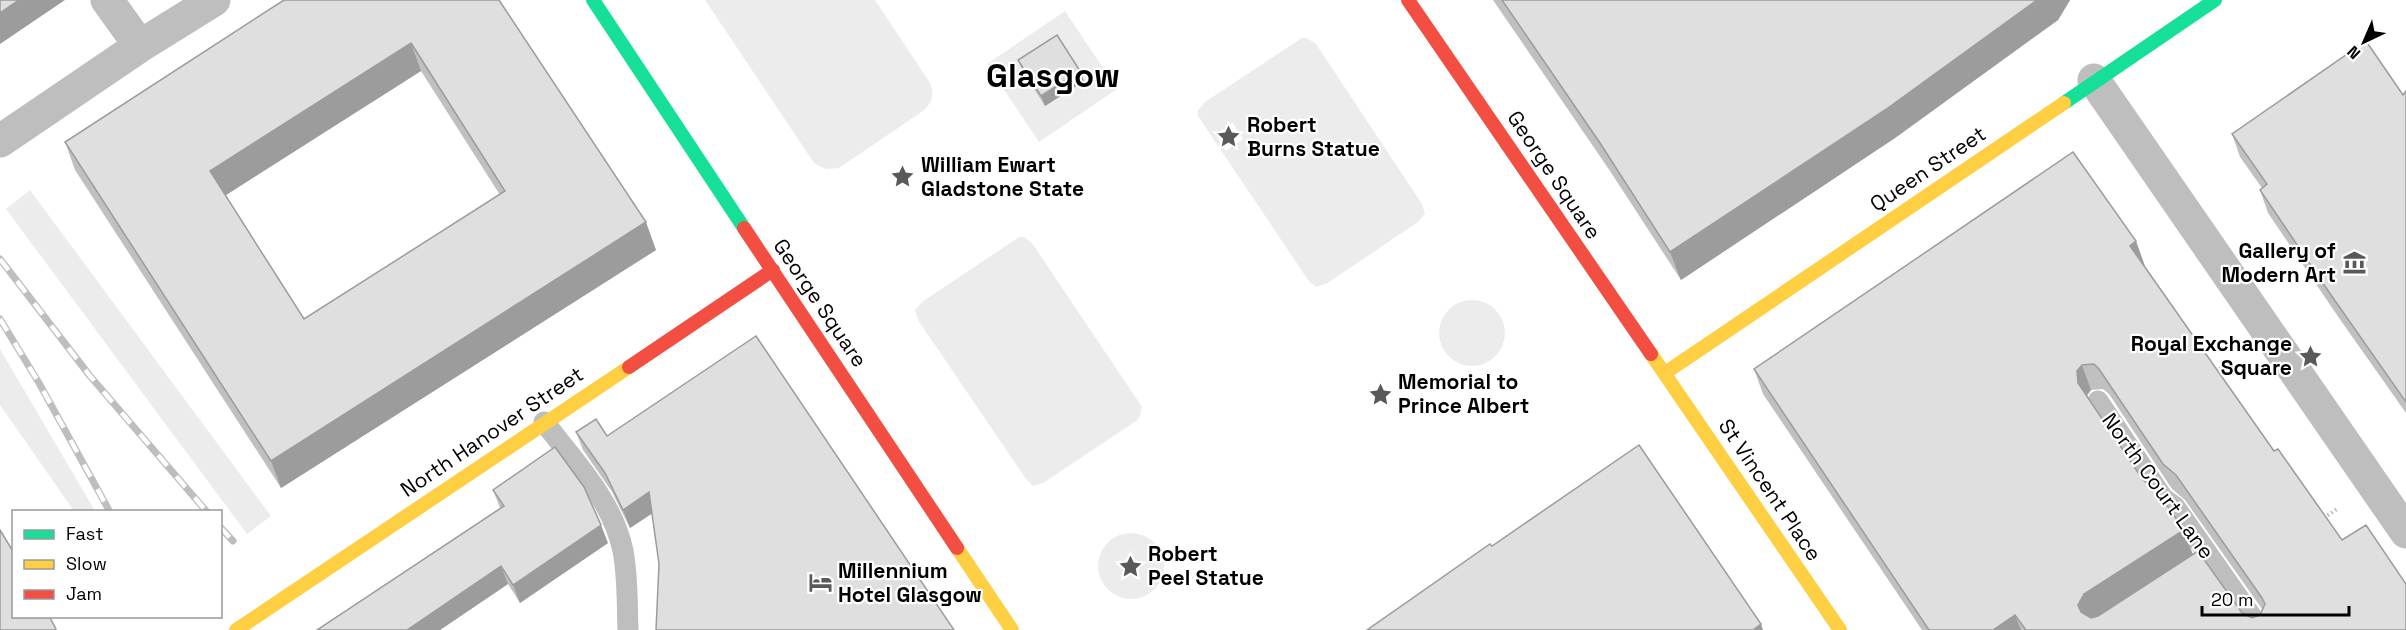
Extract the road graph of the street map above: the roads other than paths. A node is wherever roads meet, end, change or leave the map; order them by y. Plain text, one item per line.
1 (107, 0) edge
2 (214, 0) edge
3 (593, 0) edge
4 (1408, 0) edge
5 (2216, 0) edge
6 (140, 46) junction
7 (2094, 80) junction
8 (0, 141) edge
9 (773, 270) junction
10 (1665, 373) junction
11 (2098, 401) dead end
12 (544, 422) junction
13 (2406, 532) edge
14 (2210, 559) junction
15 (2190, 572) edge
16 (1837, 629) edge
17 (236, 630) edge
18 (628, 630) edge
19 (1012, 630) edge
20 (2261, 630) edge

1 - 6 street
2 - 6 street
3 - 9 street, George Square
4 - 10 street, George Square
5 - 7 street, Queen Street
6 - 8 street
7 - 10 street, Queen Street
7 - 13 street
9 - 12 street, North Hanover Street
9 - 19 street, George Square
10 - 16 street, St Vincent Place
11 - 14 lane, North Court Lane
12 - 17 street, North Hanover Street
12 - 18 lane
14 - 15 lane
14 - 20 lane, North Court Lane

